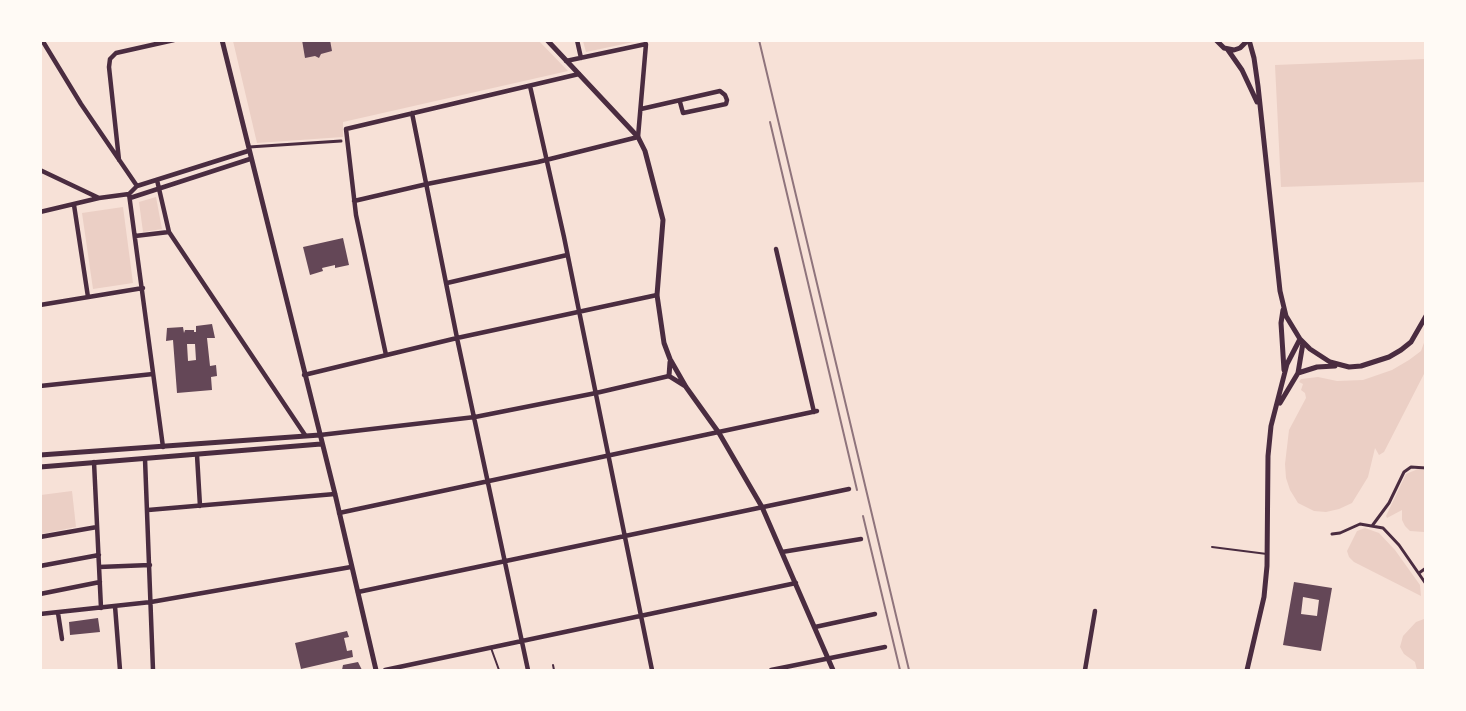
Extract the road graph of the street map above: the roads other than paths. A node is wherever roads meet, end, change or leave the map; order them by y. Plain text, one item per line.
1 (42, 40) edge
2 (174, 40) edge
3 (222, 40) edge
4 (547, 40) edge
5 (577, 40) edge
6 (1248, 40) edge
7 (1216, 41) edge
8 (1228, 50) junction
9 (581, 58) junction
10 (567, 61) junction
11 (579, 74) junction
12 (530, 86) junction
13 (680, 102) junction
14 (641, 109) junction
15 (1259, 112) junction
16 (412, 113) junction
17 (638, 136) junction
18 (342, 141) dead end
19 (248, 149) junction
20 (250, 159) junction
21 (546, 159) junction
22 (120, 162) junction
23 (40, 170) edge
24 (157, 180) junction
25 (427, 184) junction
26 (136, 186) junction
27 (158, 189) junction
28 (129, 196) junction
29 (99, 198) junction
30 (354, 201) junction
31 (74, 205) junction
32 (40, 212) edge
33 (169, 232) junction
34 (135, 236) junction
35 (776, 249) dead end
36 (567, 255) junction
37 (447, 283) junction
38 (142, 288) junction
39 (657, 295) junction
40 (88, 297) junction
41 (40, 305) edge
42 (1283, 306) junction
43 (579, 311) junction
44 (1425, 316) edge
45 (458, 338) junction
46 (1301, 341) junction
47 (386, 355) junction
48 (670, 359) junction
49 (1338, 365) junction
50 (1299, 372) junction
51 (153, 374) junction
52 (304, 375) junction
53 (669, 376) junction
54 (1284, 378) junction
55 (40, 386) edge
56 (686, 387) junction
57 (596, 393) junction
58 (1276, 410) junction
59 (475, 417) junction
60 (719, 433) junction
61 (304, 435) junction
62 (320, 435) junction
63 (321, 444) junction
64 (163, 447) junction
65 (40, 455) edge
66 (197, 455) junction
67 (608, 456) junction
68 (145, 459) junction
69 (94, 462) junction
70 (40, 467) edge
71 (1425, 468) edge
72 (489, 482) junction
73 (849, 489) dead end
74 (334, 494) junction
75 (200, 506) junction
76 (762, 507) junction
77 (148, 510) junction
78 (339, 513) junction
79 (1372, 526) junction
80 (97, 527) junction
81 (1332, 534) dead end
82 (40, 537) edge
83 (624, 537) junction
84 (861, 539) dead end
85 (1212, 547) dead end
86 (782, 552) junction
87 (1267, 554) junction
88 (99, 555) junction
89 (505, 561) junction
90 (150, 565) junction
91 (40, 566) edge
92 (99, 567) junction
93 (351, 567) junction
94 (1425, 568) edge
95 (1419, 573) junction
96 (100, 582) junction
97 (796, 584) junction
98 (1425, 584) edge
99 (358, 592) junction
100 (40, 594) edge
101 (151, 602) junction
102 (115, 606) junction
103 (102, 608) junction
104 (1095, 610) dead end
105 (58, 612) junction
106 (875, 614) dead end
107 (40, 615) edge
108 (641, 616) junction
109 (815, 627) junction
110 (62, 639) dead end
111 (522, 641) junction
112 (491, 647) junction
113 (885, 647) dead end
114 (827, 658) junction
115 (553, 664) dead end
116 (120, 670) edge
117 (153, 670) edge
118 (376, 670) edge
119 (386, 670) edge
120 (499, 670) edge
121 (528, 670) edge
122 (554, 670) edge
123 (652, 670) edge
124 (771, 670) edge
125 (833, 670) edge
126 (1085, 670) edge
127 (1247, 670) edge

1 - 22 street
2 - 22 street
3 - 19 street
4 - 10 street
5 - 9 street
6 - 8 street
6 - 15 street
7 - 8 street
8 - 15 street
9 - 10 street
9 - 14 street
10 - 11 street
11 - 12 street
11 - 17 street
12 - 16 street
12 - 21 street
13 - 13 street
13 - 14 street
14 - 17 street
15 - 42 street
16 - 25 street
16 - 30 street
17 - 21 street
17 - 39 street
18 - 19 street
19 - 20 street
19 - 24 street
20 - 27 street
20 - 52 street
21 - 25 street
21 - 36 street
22 - 26 street
23 - 29 street
24 - 26 street
24 - 27 street
25 - 30 street
25 - 37 street
26 - 28 street
27 - 28 street
27 - 33 street
28 - 29 street
28 - 34 street
29 - 31 street
30 - 47 street
31 - 32 street
31 - 40 street
33 - 34 street
33 - 61 street
34 - 38 street
35 - 60 street
36 - 37 street
36 - 43 street
37 - 45 street
38 - 40 street
38 - 51 street
39 - 43 street
39 - 48 street
40 - 41 street
42 - 46 street
42 - 54 street
43 - 45 street
43 - 57 street
44 - 49 street
45 - 47 street
45 - 59 street
46 - 49 street
46 - 50 street
46 - 54 street
47 - 52 street
48 - 53 street
48 - 56 street
49 - 50 street
50 - 58 street
51 - 55 street
51 - 64 street
52 - 62 street
53 - 56 street
53 - 57 street
54 - 58 street
56 - 60 street
57 - 59 street
57 - 67 street
58 - 87 street
59 - 62 street
59 - 72 street
60 - 67 street
60 - 76 street
61 - 62 street
61 - 64 street
62 - 63 street
63 - 66 street
63 - 74 street
64 - 65 street
66 - 68 street
66 - 75 street
67 - 72 street
67 - 83 street
68 - 69 street
68 - 77 street
69 - 70 street
69 - 80 street
71 - 79 street
72 - 78 street
72 - 89 street
73 - 76 street
74 - 75 street
74 - 78 street
75 - 77 street
76 - 83 street
76 - 86 street
77 - 90 street
78 - 93 street
79 - 81 street
79 - 95 street
80 - 82 street
80 - 88 street
83 - 89 street
83 - 108 street
84 - 86 street
85 - 87 lane
86 - 97 street
87 - 127 street
88 - 91 street
88 - 92 street
89 - 99 street
89 - 111 street
90 - 92 street
90 - 101 street
92 - 96 street
93 - 99 street
93 - 101 street
94 - 95 street
95 - 98 street
96 - 100 street
96 - 103 street
97 - 108 street
97 - 109 street
99 - 118 street
101 - 102 street
101 - 117 street
102 - 103 street
102 - 116 street
103 - 105 street
104 - 126 street
105 - 107 street
105 - 110 street
106 - 109 street
108 - 111 street
108 - 123 street
109 - 114 street
111 - 112 street
111 - 121 street
112 - 119 street
112 - 120 lane
113 - 114 street
114 - 124 street
114 - 125 street
115 - 122 lane

